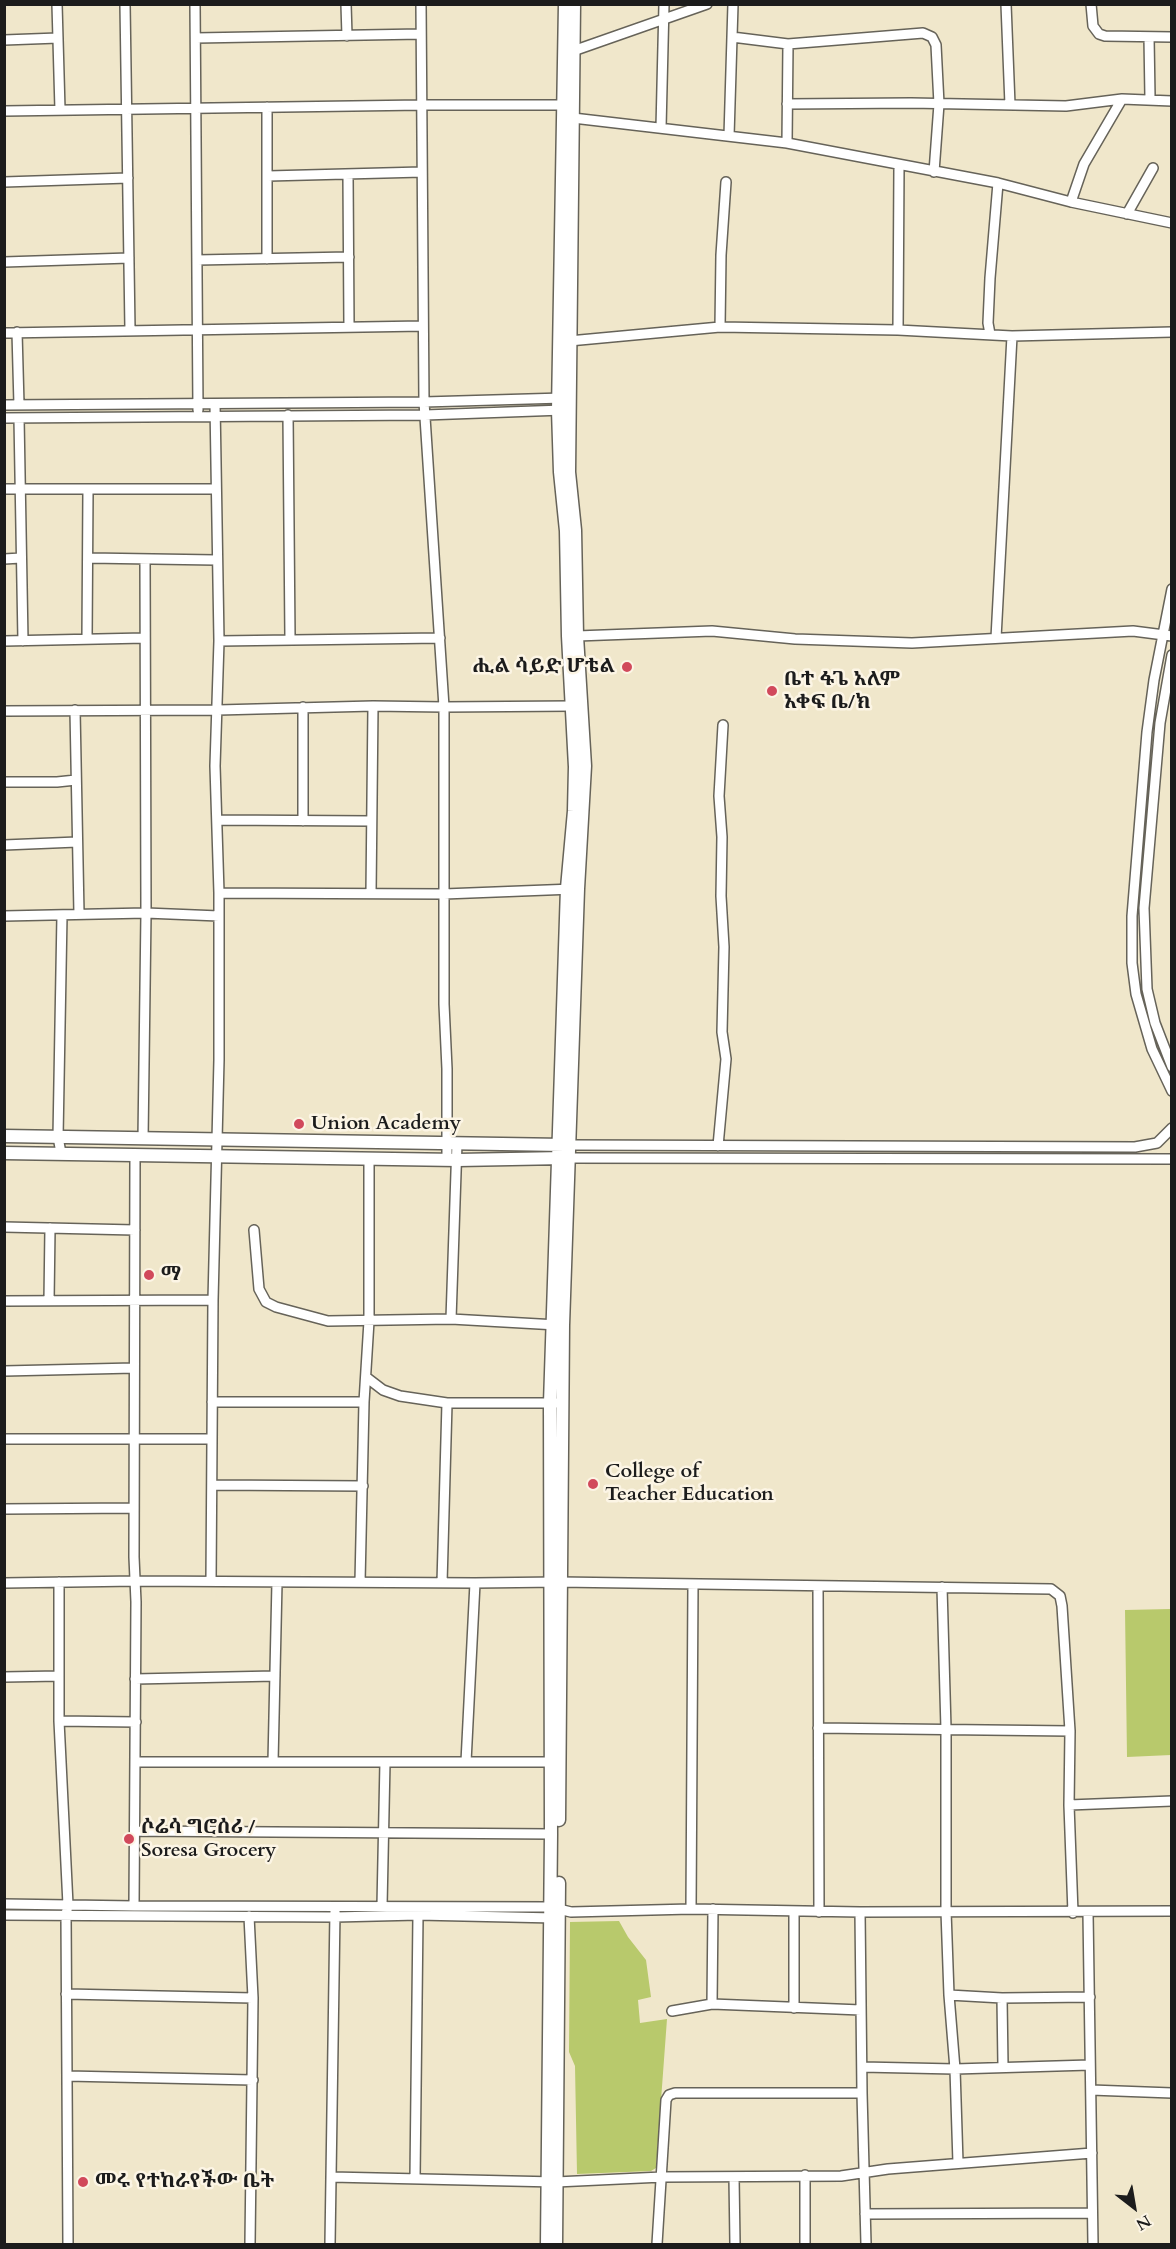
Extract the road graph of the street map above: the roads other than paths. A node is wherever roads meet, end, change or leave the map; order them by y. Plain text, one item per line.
1 (57, 4) edge
2 (125, 4) edge
3 (195, 4) edge
4 (346, 4) edge
5 (420, 4) edge
6 (565, 4) edge
7 (574, 4) edge
8 (664, 4) edge
9 (707, 4) edge
10 (733, 4) edge
11 (1006, 4) edge
12 (1091, 4) edge
13 (690, 7) edge
14 (664, 21) junction
15 (421, 34) junction
16 (347, 36) junction
17 (732, 37) junction
18 (1149, 37) junction
19 (1172, 37) edge
20 (58, 38) junction
21 (196, 38) junction
22 (4, 40) edge
23 (788, 44) junction
24 (573, 51) junction
25 (1122, 99) junction
26 (1150, 99) junction
27 (1172, 101) edge
28 (787, 104) junction
29 (939, 104) junction
30 (422, 105) junction
31 (563, 105) junction
32 (1010, 105) junction
33 (267, 107) junction
34 (195, 108) junction
35 (127, 109) junction
36 (60, 110) junction
37 (4, 111) edge
38 (573, 118) junction
39 (661, 128) junction
40 (729, 136) junction
41 (787, 143) junction
42 (898, 166) junction
43 (1153, 168) dead end
44 (422, 172) junction
45 (934, 172) junction
46 (348, 175) junction
47 (268, 176) junction
48 (128, 178) junction
49 (4, 182) edge
50 (726, 182) dead end
51 (998, 183) junction
52 (1071, 202) junction
53 (1126, 214) junction
54 (1172, 223) edge
55 (129, 258) junction
56 (349, 258) junction
57 (267, 259) junction
58 (197, 260) junction
59 (4, 262) edge
60 (423, 326) junction
61 (349, 327) junction
62 (720, 327) junction
63 (198, 329) junction
64 (130, 330) junction
65 (898, 330) junction
66 (17, 332) junction
67 (1172, 332) edge
68 (4, 333) edge
69 (990, 334) junction
70 (1012, 336) junction
71 (569, 341) junction
72 (424, 402) junction
73 (198, 404) junction
74 (215, 404) junction
75 (563, 404) junction
76 (4, 405) edge
77 (19, 405) junction
78 (288, 415) junction
79 (425, 415) junction
80 (198, 416) junction
81 (216, 416) junction
82 (4, 418) edge
83 (19, 418) junction
84 (4, 489) edge
85 (20, 489) junction
86 (216, 489) junction
87 (88, 490) junction
88 (21, 558) junction
89 (88, 558) junction
90 (4, 559) edge
91 (145, 559) junction
92 (216, 560) junction
93 (1172, 589) edge
94 (1167, 635) edge
95 (577, 636) junction
96 (145, 638) junction
97 (440, 638) junction
98 (996, 638) junction
99 (87, 639) junction
100 (290, 639) junction
101 (4, 641) edge
102 (23, 641) junction
103 (219, 641) junction
104 (1172, 655) edge
105 (373, 706) junction
106 (572, 706) junction
107 (303, 707) junction
108 (444, 707) junction
109 (75, 710) junction
110 (146, 710) junction
111 (218, 710) junction
112 (4, 711) edge
113 (723, 725) dead end
114 (1143, 767) junction
115 (1156, 769) junction
116 (76, 780) junction
117 (4, 782) edge
118 (218, 820) junction
119 (303, 821) junction
120 (371, 821) junction
121 (77, 842) junction
122 (4, 845) edge
123 (572, 889) junction
124 (219, 892) junction
125 (371, 893) junction
126 (444, 894) junction
127 (146, 913) junction
128 (78, 914) junction
129 (62, 915) junction
130 (4, 916) edge
131 (219, 916) junction
132 (1172, 1067) edge
133 (1172, 1091) edge
134 (1172, 1128) edge
135 (4, 1136) edge
136 (58, 1137) junction
137 (143, 1139) junction
138 (218, 1140) junction
139 (452, 1143) junction
140 (564, 1145) junction
141 (718, 1146) junction
142 (1086, 1147) junction
143 (4, 1153) edge
144 (61, 1153) junction
145 (135, 1155) junction
146 (217, 1158) junction
147 (563, 1158) junction
148 (369, 1159) junction
149 (1089, 1159) junction
150 (1172, 1159) edge
151 (452, 1160) junction
152 (4, 1227) edge
153 (50, 1228) junction
154 (135, 1230) junction
155 (254, 1230) dead end
156 (49, 1300) junction
157 (135, 1300) junction
158 (213, 1300) junction
159 (4, 1301) edge
160 (451, 1319) junction
161 (369, 1321) junction
162 (557, 1324) junction
163 (134, 1368) junction
164 (4, 1371) edge
165 (366, 1377) junction
166 (212, 1402) junction
167 (364, 1402) junction
168 (447, 1402) junction
169 (555, 1403) junction
170 (4, 1438) edge
171 (134, 1438) junction
172 (212, 1439) junction
173 (212, 1485) junction
174 (363, 1486) junction
175 (134, 1508) junction
176 (4, 1509) edge
177 (136, 1581) junction
178 (211, 1581) junction
179 (59, 1582) junction
180 (277, 1582) junction
181 (360, 1582) junction
182 (554, 1582) junction
183 (4, 1583) edge
184 (442, 1583) junction
185 (475, 1583) junction
186 (693, 1584) junction
187 (818, 1586) junction
188 (942, 1587) junction
189 (59, 1676) junction
190 (274, 1676) junction
191 (4, 1677) edge
192 (135, 1679) junction
193 (59, 1721) junction
194 (136, 1722) junction
195 (818, 1728) junction
196 (946, 1729) junction
197 (1070, 1731) junction
198 (136, 1762) junction
199 (273, 1762) junction
200 (385, 1762) junction
201 (465, 1762) junction
202 (550, 1762) junction
203 (1172, 1802) edge
204 (1069, 1804) junction
205 (135, 1832) junction
206 (384, 1833) junction
207 (551, 1834) junction
208 (4, 1904) edge
209 (68, 1905) junction
210 (134, 1906) junction
211 (335, 1906) junction
212 (382, 1906) junction
213 (691, 1909) junction
214 (713, 1909) junction
215 (794, 1911) junction
216 (819, 1911) junction
217 (946, 1911) junction
218 (1172, 1911) edge
219 (860, 1912) junction
220 (555, 1913) junction
221 (1073, 1913) junction
222 (1088, 1913) junction
223 (4, 1915) edge
224 (66, 1915) junction
225 (418, 1915) junction
226 (249, 1916) junction
227 (335, 1917) junction
228 (66, 1994) junction
229 (949, 1995) junction
230 (1090, 1996) junction
231 (253, 1998) junction
232 (1002, 1998) junction
233 (712, 2004) junction
234 (794, 2008) junction
235 (861, 2010) junction
236 (672, 2012) dead end
237 (1090, 2065) junction
238 (1003, 2066) junction
239 (862, 2067) junction
240 (955, 2069) junction
241 (67, 2076) junction
242 (253, 2080) junction
243 (1091, 2090) junction
244 (862, 2093) junction
245 (1172, 2093) edge
246 (1092, 2153) junction
247 (958, 2163) junction
248 (864, 2174) junction
249 (805, 2175) junction
250 (331, 2177) junction
251 (662, 2177) junction
252 (735, 2177) junction
253 (415, 2178) junction
254 (551, 2181) junction
255 (1092, 2213) junction
256 (866, 2214) junction
257 (68, 2244) edge
258 (250, 2244) edge
259 (330, 2244) edge
260 (547, 2244) edge
261 (556, 2244) edge
262 (657, 2244) edge
263 (735, 2244) edge
264 (805, 2244) edge
265 (866, 2244) edge
266 (1093, 2244) edge

1 - 20 street
2 - 35 street
3 - 21 street
4 - 16 street
5 - 15 street
6 - 31 main road
7 - 24 main road
8 - 14 street
9 - 13 street
10 - 17 street
11 - 32 street
12 - 18 street
13 - 14 street
14 - 24 street
14 - 39 street
15 - 16 street
15 - 30 street
16 - 21 street
17 - 23 street
17 - 40 street
18 - 19 street
18 - 26 street
20 - 22 street
20 - 36 street
21 - 34 street
23 - 28 street
23 - 29 street
24 - 38 main road
25 - 26 street
25 - 32 street
25 - 52 street
26 - 27 street
28 - 29 street
28 - 41 street
29 - 32 street
29 - 45 street
30 - 31 street
30 - 33 street
30 - 44 street
31 - 75 main road
33 - 34 street
33 - 47 street
34 - 35 street
34 - 58 street
35 - 36 street
35 - 48 street
36 - 37 street
38 - 39 street
38 - 71 main road
39 - 40 street
40 - 41 street
41 - 42 street
42 - 45 street
42 - 65 street
43 - 53 street
44 - 46 street
44 - 60 street
45 - 51 street
46 - 47 street
46 - 56 street
47 - 57 street
48 - 49 street
48 - 55 street
50 - 62 street
51 - 52 street
51 - 69 street
52 - 53 street
53 - 54 street
55 - 59 street
55 - 64 street
56 - 57 street
56 - 61 street
57 - 58 street
58 - 63 street
60 - 61 street
60 - 72 street
61 - 63 street
62 - 65 street
62 - 71 street
63 - 64 street
63 - 73 street
64 - 66 street
65 - 69 street
66 - 68 street
66 - 77 street
67 - 70 street
69 - 70 street
70 - 98 street
71 - 75 main road
72 - 74 street
72 - 75 street
72 - 79 street
73 - 74 street
73 - 77 street
73 - 80 street
74 - 81 street
75 - 79 street
75 - 95 main road
75 - 106 main road
76 - 77 street
78 - 79 street
78 - 81 street
78 - 100 street
79 - 97 street
80 - 81 street
80 - 83 street
81 - 86 street
82 - 83 street
83 - 85 street
84 - 85 street
85 - 87 street
85 - 88 street
86 - 87 street
86 - 92 street
87 - 89 street
88 - 90 street
88 - 102 street
89 - 91 street
89 - 99 street
91 - 92 street
91 - 96 street
92 - 103 street
93 - 94 street
94 - 98 street
94 - 114 street
95 - 98 street
95 - 123 main road
96 - 99 street
96 - 110 street
97 - 100 street
97 - 108 street
99 - 102 street
100 - 103 street
101 - 102 street
103 - 111 street
104 - 115 street
105 - 107 street
105 - 108 street
105 - 120 street
106 - 108 street
106 - 123 main road
107 - 111 street
107 - 119 street
108 - 126 street
109 - 110 street
109 - 112 street
109 - 116 street
110 - 111 street
110 - 127 street
111 - 118 street
113 - 141 street
114 - 115 street
114 - 133 street
115 - 132 street
116 - 117 street
116 - 121 street
118 - 119 street
118 - 124 street
119 - 120 street
120 - 125 street
121 - 122 street
121 - 128 street
123 - 126 street
123 - 140 main road
124 - 125 street
124 - 131 street
125 - 126 street
126 - 139 street
127 - 128 street
127 - 131 street
127 - 137 street
128 - 129 street
129 - 130 street
129 - 136 street
131 - 138 street
134 - 142 street
135 - 136 main road
136 - 137 main road
136 - 144 street
137 - 138 main road
138 - 139 main road
138 - 146 street
139 - 140 main road
139 - 151 street
140 - 141 street
140 - 147 main road
141 - 142 street
142 - 149 street
143 - 144 main road
144 - 145 main road
145 - 146 main road
145 - 154 street
146 - 148 main road
146 - 158 street
147 - 149 street
147 - 151 main road
147 - 162 main road
148 - 151 main road
148 - 161 street
149 - 150 street
151 - 160 street
152 - 153 street
153 - 154 street
153 - 156 street
154 - 157 street
155 - 161 street
156 - 157 street
156 - 159 street
157 - 158 street
157 - 163 street
158 - 166 street
160 - 161 street
160 - 162 street
161 - 165 street
162 - 169 main road
163 - 164 street
163 - 171 street
165 - 167 street
165 - 168 street
166 - 167 street
166 - 172 street
167 - 174 street
168 - 169 street
168 - 184 street
169 - 182 main road
170 - 171 street
171 - 172 street
171 - 175 street
172 - 173 street
173 - 174 street
173 - 178 street
174 - 181 street
175 - 176 street
175 - 177 street
177 - 178 street
177 - 179 street
177 - 192 street
178 - 180 street
179 - 183 street
179 - 189 street
180 - 181 street
180 - 190 street
181 - 184 street
182 - 185 street
182 - 186 street
182 - 202 main road
182 - 220 main road
184 - 185 street
185 - 201 street
186 - 187 street
186 - 213 street
187 - 188 street
187 - 195 street
188 - 196 street
188 - 197 street
189 - 191 street
189 - 193 street
190 - 192 street
190 - 199 street
192 - 194 street
193 - 194 street
193 - 209 street
194 - 198 street
195 - 196 street
195 - 216 street
196 - 197 street
196 - 217 street
197 - 204 street
198 - 199 street
198 - 205 street
199 - 200 street
200 - 201 street
200 - 206 street
201 - 202 street
202 - 207 main road
203 - 204 street
204 - 221 street
205 - 206 street
205 - 210 street
206 - 207 street
206 - 212 street
207 - 220 main road
208 - 209 street
209 - 210 street
209 - 224 street
210 - 211 street
211 - 212 street
211 - 227 street
212 - 220 street
213 - 214 street
213 - 220 street
214 - 215 street
214 - 233 street
215 - 216 street
215 - 234 street
216 - 219 street
217 - 219 street
217 - 221 street
217 - 229 street
218 - 222 street
219 - 235 street
220 - 225 street
220 - 254 main road
221 - 222 street
222 - 230 street
223 - 224 street
224 - 226 street
224 - 228 street
225 - 227 street
225 - 253 street
226 - 227 street
226 - 231 street
227 - 250 street
228 - 231 street
228 - 241 street
229 - 232 street
229 - 240 street
230 - 232 street
230 - 237 street
231 - 242 street
232 - 238 street
233 - 234 street
233 - 236 street
234 - 235 street
235 - 239 street
237 - 238 street
237 - 243 street
238 - 240 street
239 - 240 street
239 - 244 street
240 - 247 street
241 - 242 street
241 - 257 street
242 - 258 street
243 - 245 street
243 - 246 street
244 - 248 street
244 - 251 street
246 - 247 street
246 - 255 street
247 - 248 street
248 - 249 street
248 - 256 street
249 - 252 street
249 - 264 street
250 - 253 street
250 - 259 street
251 - 252 street
251 - 254 street
251 - 262 street
252 - 263 street
253 - 254 street
254 - 260 main road
254 - 261 main road
255 - 256 street
255 - 266 street
256 - 265 street

